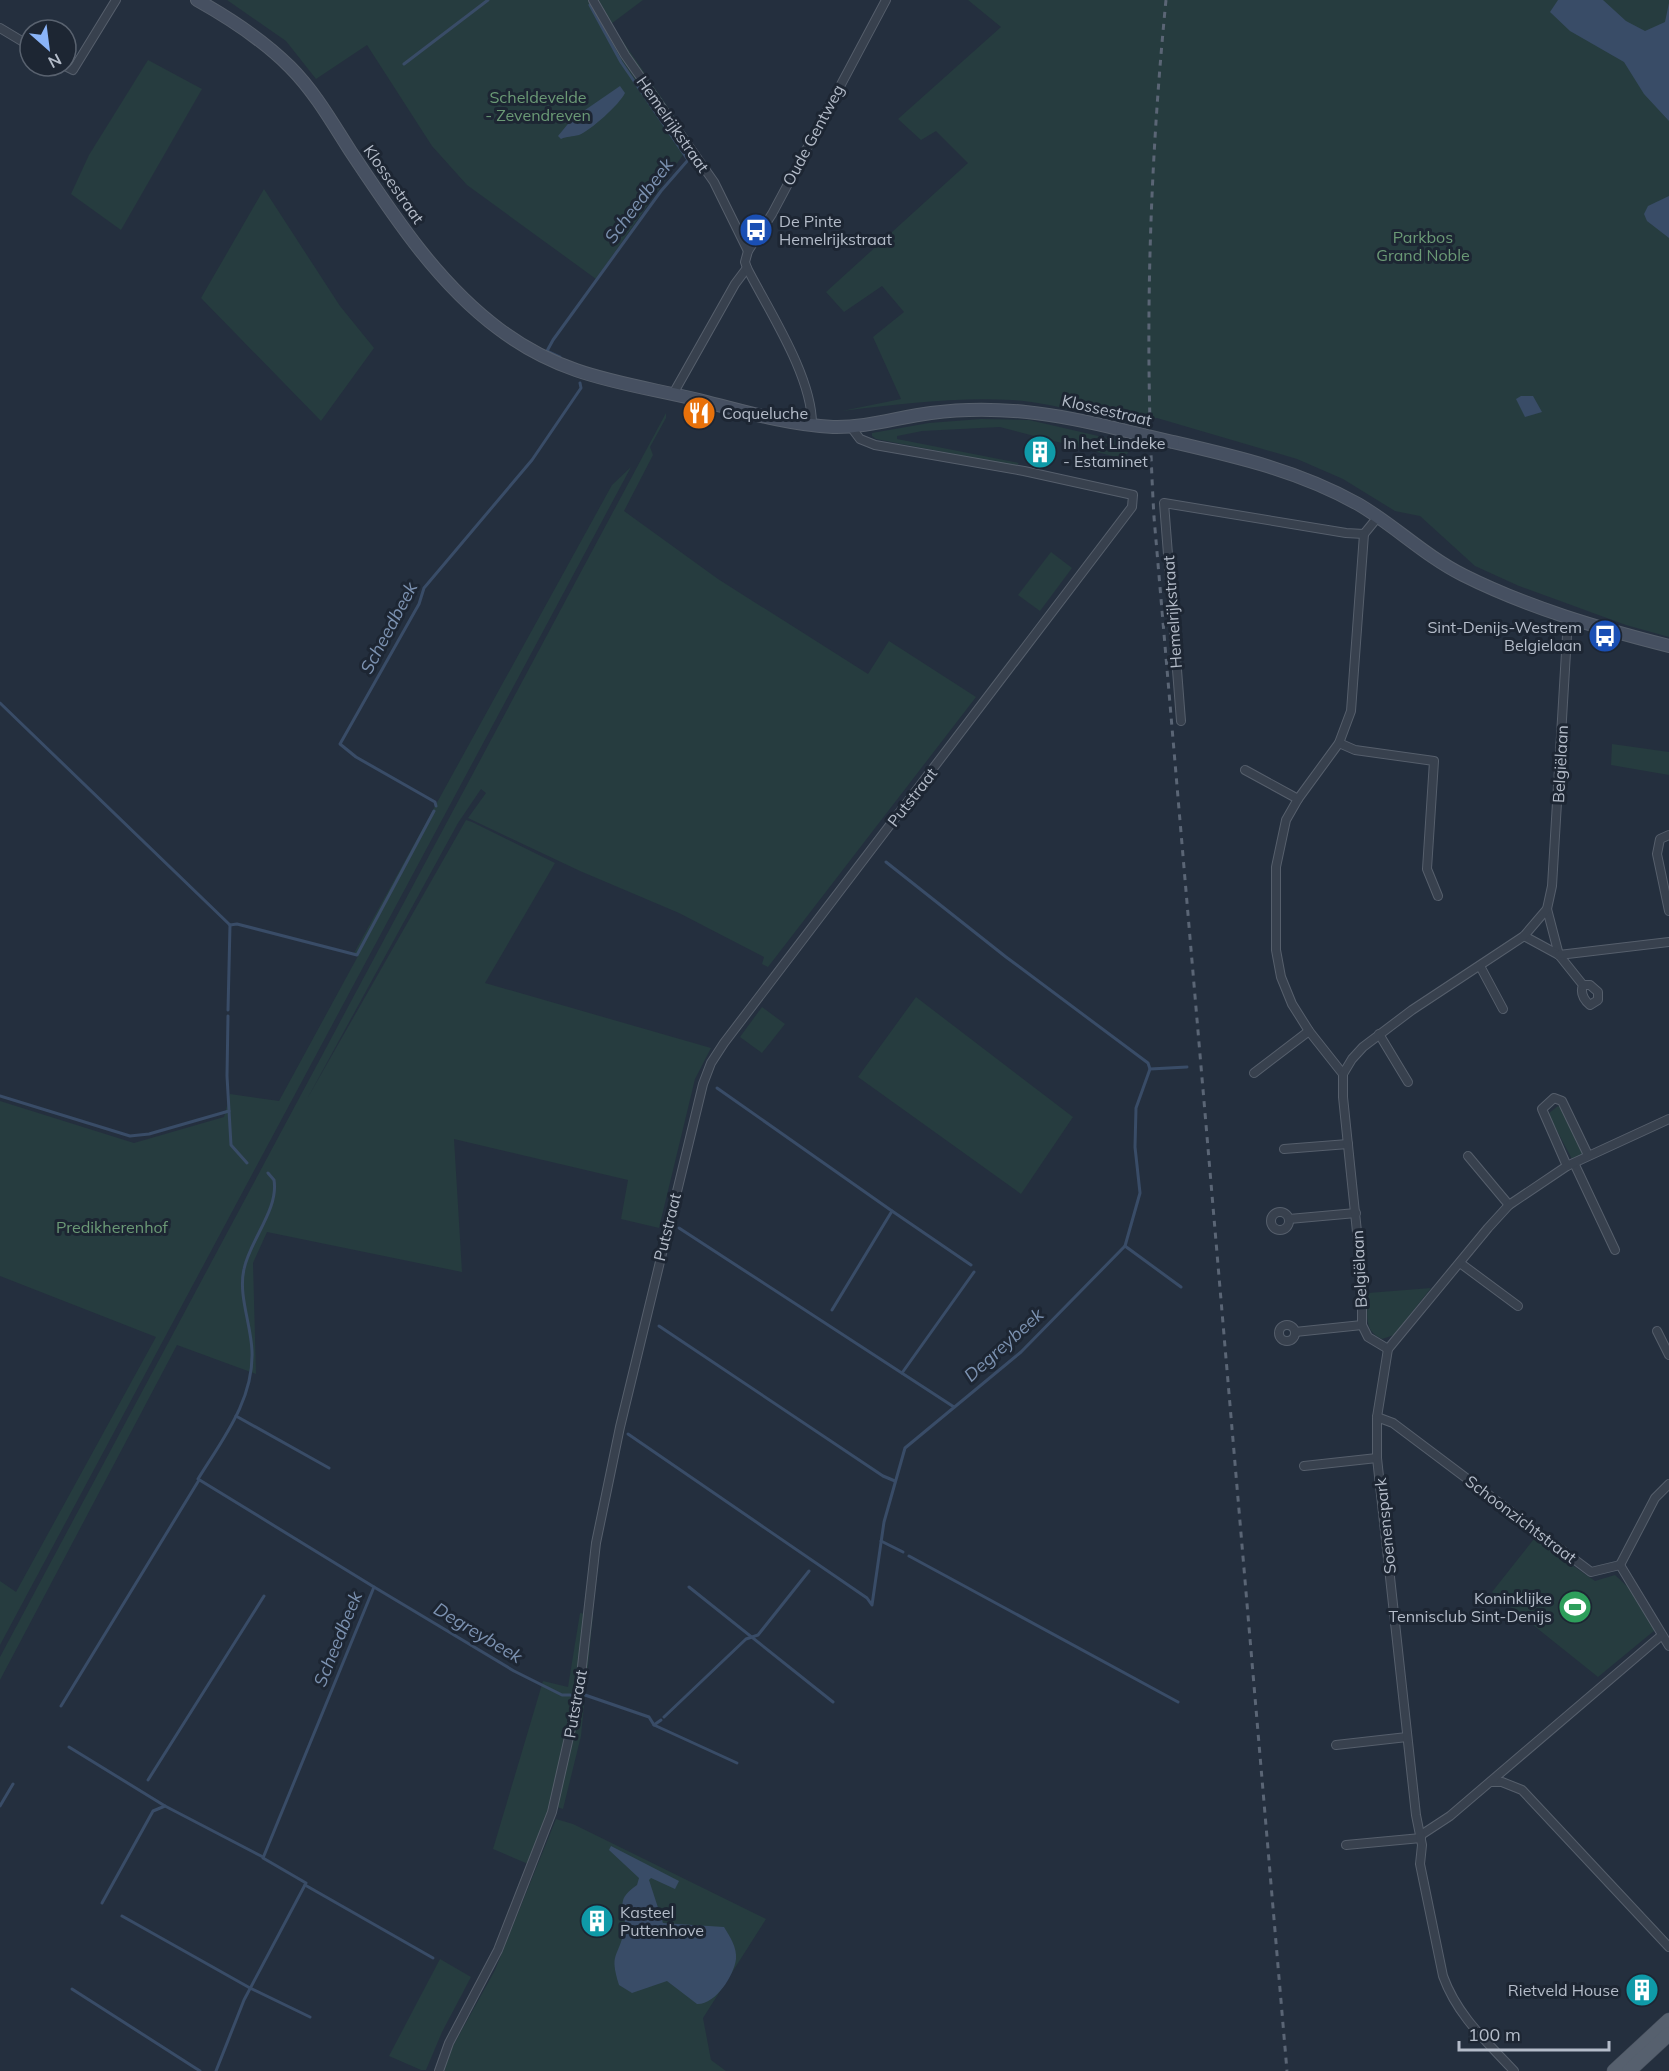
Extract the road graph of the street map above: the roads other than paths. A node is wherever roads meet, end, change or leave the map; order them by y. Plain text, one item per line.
1 (116, 0) edge
2 (197, 0) edge
3 (593, 0) edge
4 (886, 0) edge
5 (0, 28) edge
6 (18, 39) edge
7 (78, 62) edge
8 (748, 251) junction
9 (747, 268) junction
10 (673, 394) junction
11 (812, 424) junction
12 (851, 427) junction
13 (1377, 518) junction
14 (1364, 534) junction
15 (1568, 619) junction
16 (1669, 646) edge
17 (1181, 721) dead end
18 (1339, 743) junction
19 (1245, 770) dead end
20 (1298, 799) junction
21 (1669, 835) edge
22 (1438, 896) dead end
23 (1547, 909) junction
24 (1669, 911) edge
25 (1524, 936) junction
26 (1669, 942) edge
27 (1559, 955) junction
28 (1480, 966) junction
29 (1583, 985) dead end
30 (1503, 1009) dead end
31 (1309, 1030) junction
32 (1379, 1034) junction
33 (1254, 1073) dead end
34 (1343, 1074) junction
35 (1408, 1082) dead end
36 (1669, 1119) edge
37 (1348, 1144) junction
38 (1284, 1149) dead end
39 (1588, 1155) junction
40 (1468, 1156) dead end
41 (1570, 1165) junction
42 (1509, 1205) junction
43 (1356, 1213) junction
44 (1289, 1219) dead end
45 (1615, 1250) dead end
46 (1460, 1263) junction
47 (1518, 1306) dead end
48 (1362, 1324) junction
49 (1657, 1331) dead end
50 (1295, 1332) dead end
51 (1390, 1345) junction
52 (1669, 1355) edge
53 (1377, 1417) junction
54 (1377, 1458) junction
55 (1304, 1466) dead end
56 (1669, 1484) edge
57 (1620, 1565) junction
58 (1662, 1635) junction
59 (1669, 1646) edge
60 (1407, 1737) junction
61 (1336, 1745) dead end
62 (1491, 1782) junction
63 (1420, 1833) junction
64 (1346, 1845) dead end
65 (1669, 1947) edge
66 (1669, 2020) edge
67 (1669, 2034) edge
68 (439, 2071) edge
69 (1514, 2071) edge
70 (1614, 2071) edge
71 (1629, 2071) edge

1 - 7 street
2 - 10 street, Klossestraat
3 - 8 street, Hemelrijkstraat
4 - 8 street, Oude Gentweg
5 - 6 street
8 - 9 street, Oude Gentweg
9 - 10 street
9 - 11 street
10 - 11 street, Klossestraat
11 - 12 street, Klossestraat
12 - 13 street, Klossestraat, bridge
12 - 68 street, Putstraat
13 - 14 street
13 - 15 street, Klossestraat
14 - 17 street, Hemelrijkstraat
14 - 18 street
15 - 16 street, Klossestraat
15 - 23 street, Belgiëlaan
18 - 20 street
18 - 22 street
19 - 20 street
20 - 31 street
21 - 24 street
23 - 25 street
23 - 27 street, Belgiëlaan
25 - 27 street, Belgiëlaan
25 - 28 street
26 - 27 street
27 - 29 street, Belgiëlaan
28 - 30 street
28 - 32 street
31 - 33 street
31 - 34 street
32 - 34 street
32 - 35 street
34 - 37 street, Belgiëlaan
36 - 39 street
37 - 38 street
37 - 43 street, Belgiëlaan
39 - 41 street
39 - 41 street
40 - 42 street
41 - 42 street
41 - 45 street
42 - 46 street
43 - 44 street, Belgiëlaan
43 - 48 street, Belgiëlaan
46 - 47 street
46 - 51 street
48 - 50 street, Belgiëlaan
48 - 51 street, Belgiëlaan
49 - 52 street
51 - 53 street
53 - 54 street, Soenenspark
53 - 57 street, Schoonzichtstraat
54 - 55 street, Soenenspark
54 - 60 street, Soenenspark
56 - 57 street
57 - 58 street
58 - 59 street
58 - 62 street
60 - 61 street
60 - 63 street, Soenenspark
62 - 63 street
62 - 65 street
63 - 64 street
63 - 69 street, Soenenspark
66 - 70 main road
67 - 71 main road

